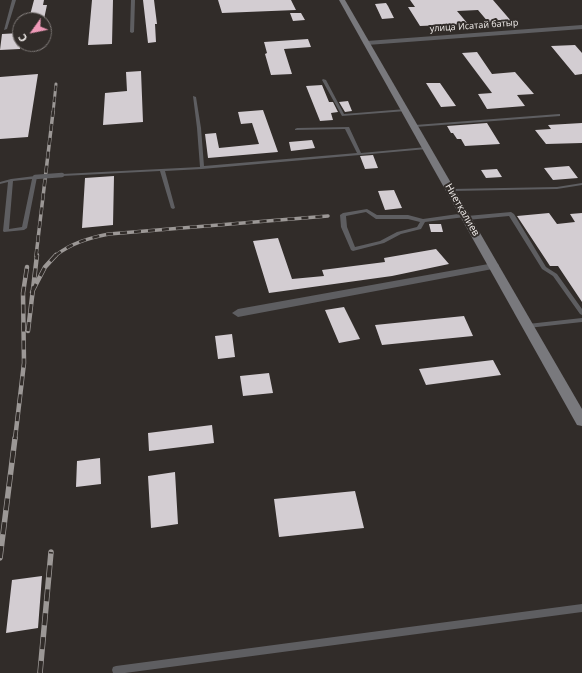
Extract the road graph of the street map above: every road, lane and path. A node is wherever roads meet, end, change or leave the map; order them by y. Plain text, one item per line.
1 (14, 0) edge
2 (133, 0) edge
3 (342, 0) edge
4 (582, 27) edge
5 (5, 28) dead end
6 (132, 32) dead end
7 (367, 43) junction
8 (324, 80) dead end
9 (194, 97) dead end
10 (406, 110) junction
11 (559, 115) dead end
12 (414, 126) junction
13 (297, 130) dead end
14 (427, 148) junction
15 (359, 153) junction
16 (202, 168) junction
17 (162, 170) junction
18 (35, 177) junction
19 (11, 180) junction
20 (0, 183) edge
21 (582, 184) edge
22 (451, 190) junction
23 (173, 208) dead end
24 (466, 217) junction
25 (423, 220) junction
26 (494, 266) junction
27 (238, 312) dead end
28 (582, 313) edge
29 (582, 320) edge
30 (528, 326) junction
31 (582, 421) edge
32 (582, 608) edge
33 (116, 670) dead end

1 - 5 lane
2 - 6 lane
3 - 7 street, Ниетқалиев
4 - 7 street, улица Исатай батыр
7 - 10 street, Ниетқалиев
8 - 10 lane
9 - 16 lane
10 - 12 street, Ниетқалиев
11 - 12 lane
12 - 14 street, Ниетқалиев
13 - 15 lane
14 - 15 lane
14 - 22 street, Ниетқалиев
15 - 16 lane
16 - 17 lane
17 - 18 lane, bridge
17 - 23 lane
18 - 19 lane
18 - 19 lane
19 - 20 lane
21 - 22 lane
22 - 24 street, Ниетқалиев
24 - 25 lane
24 - 26 street, Ниетқалиев
24 - 28 lane
25 - 25 lane
26 - 27 street
26 - 30 street, Ниетқалиев
29 - 30 lane
30 - 31 street, Ниетқалиев
32 - 33 lane

